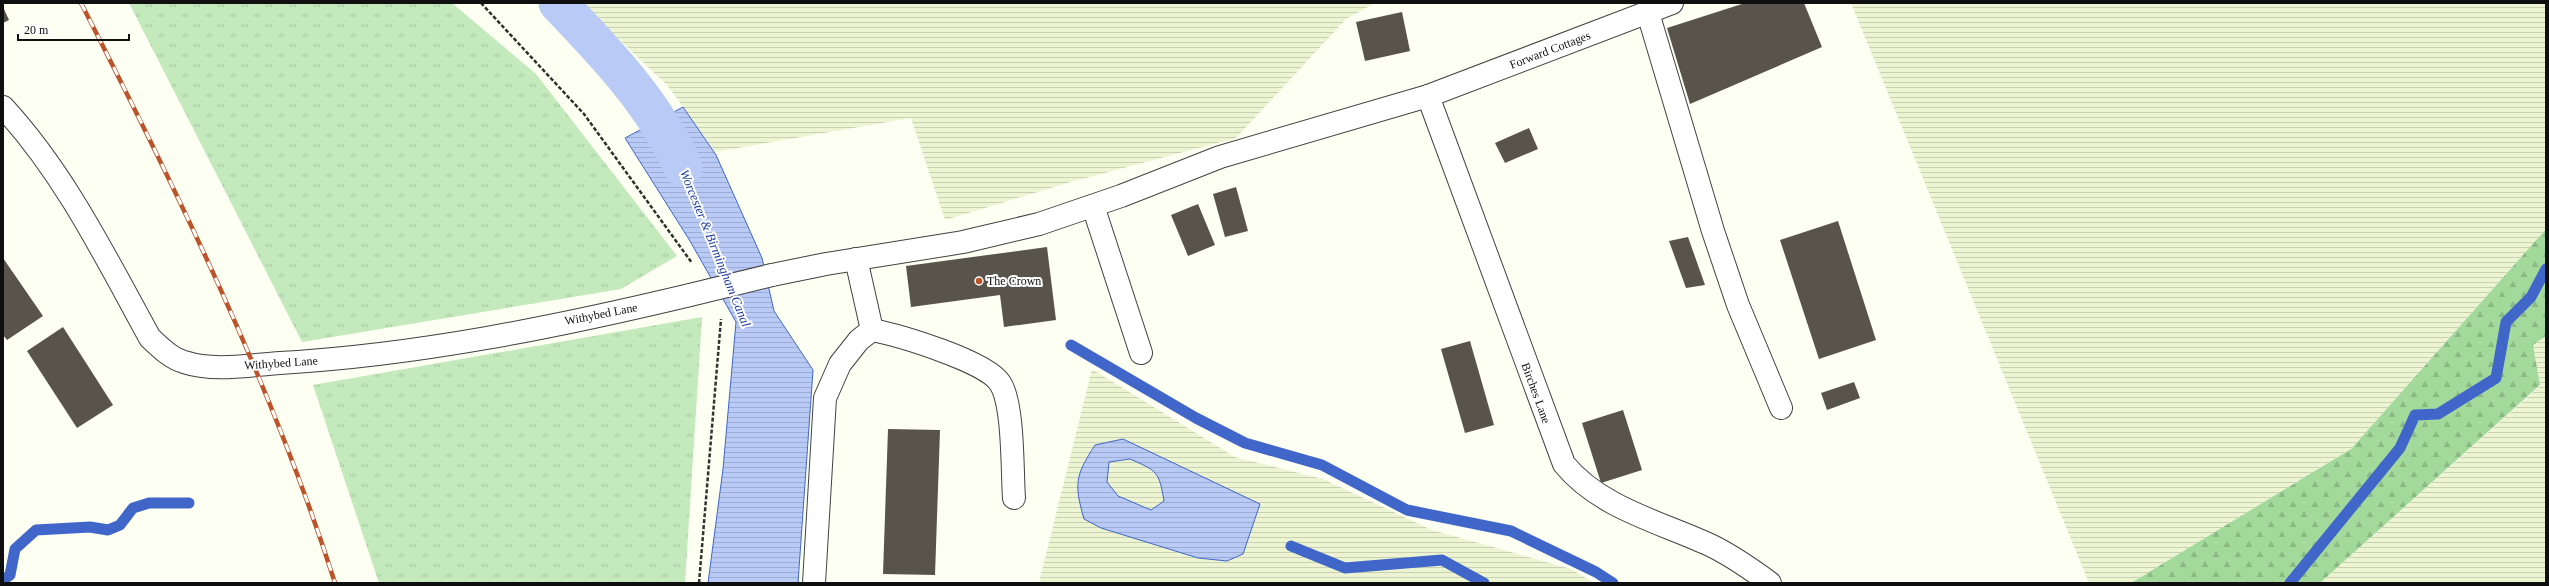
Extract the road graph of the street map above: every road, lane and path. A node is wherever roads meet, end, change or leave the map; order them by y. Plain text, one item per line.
1 (1672, 3) edge
2 (1648, 13) junction
3 (1428, 96) junction
4 (3, 107) edge
5 (1093, 206) junction
6 (856, 259) junction
7 (872, 330) junction
8 (1141, 353) dead end
9 (1781, 408) dead end
10 (1014, 498) dead end
11 (814, 583) edge
12 (1770, 583) edge

1 - 2 street, Forward Cottages
2 - 3 street, Forward Cottages
2 - 9 street
3 - 5 street, Forward Cottages
3 - 12 street, Birches Lane
4 - 6 street, Withybed Lane, bridge
5 - 6 street, Withybed Lane
5 - 8 street
6 - 7 street
7 - 10 street
7 - 11 street

